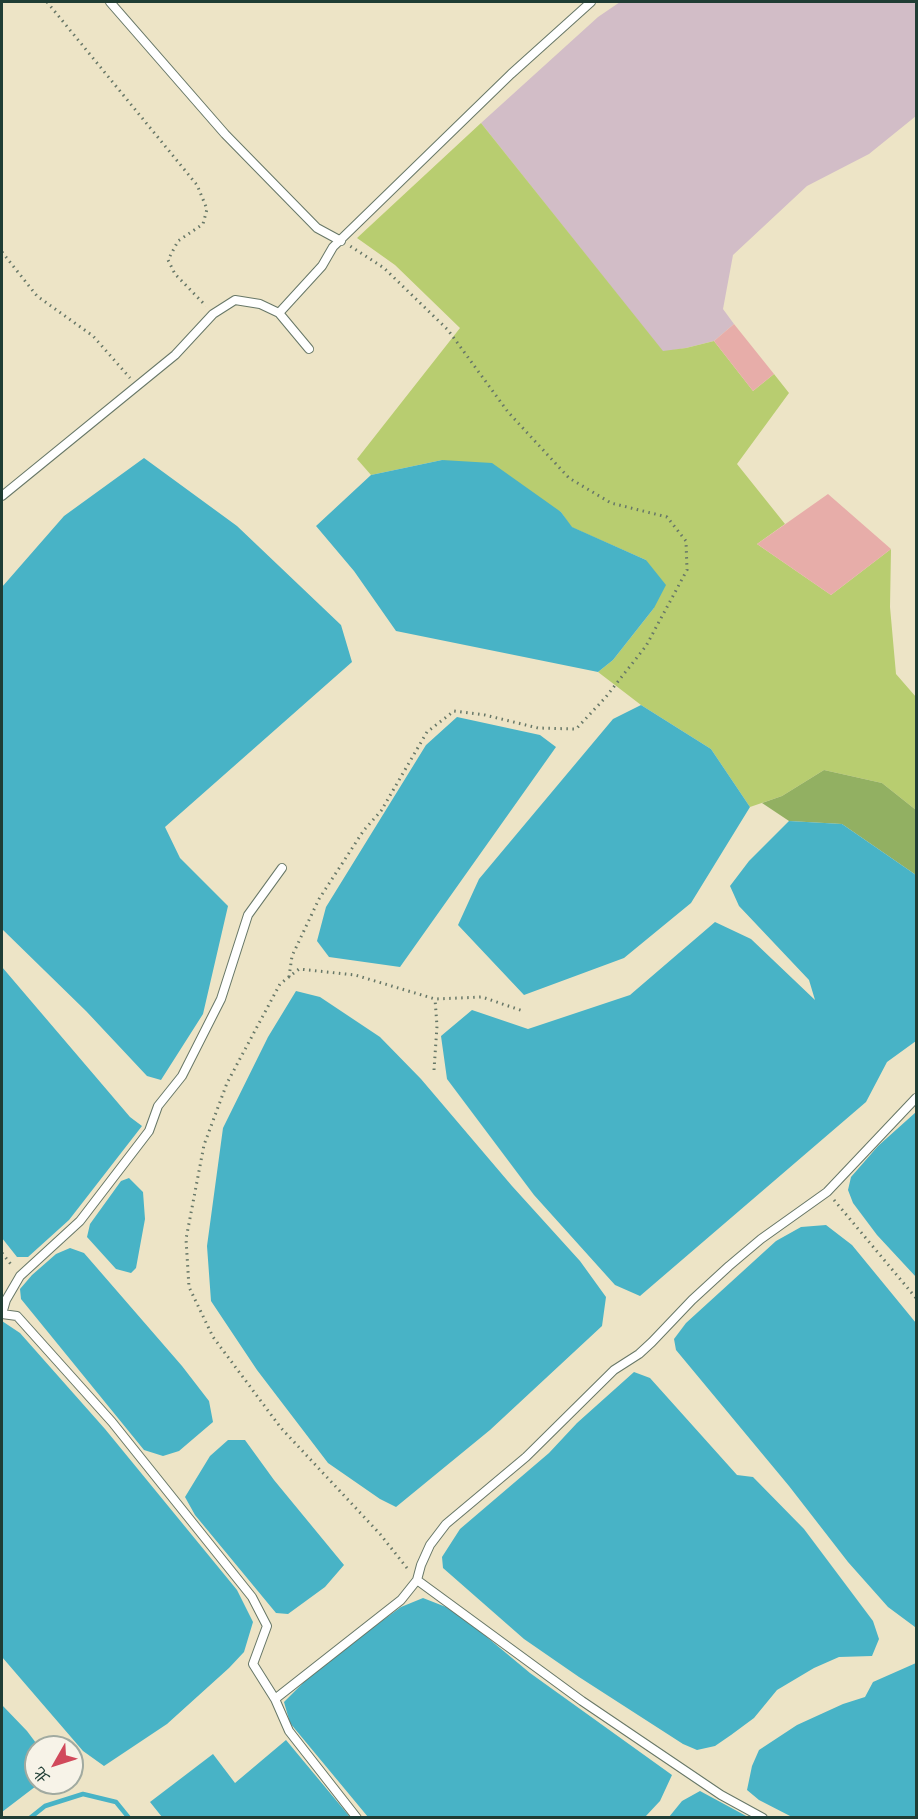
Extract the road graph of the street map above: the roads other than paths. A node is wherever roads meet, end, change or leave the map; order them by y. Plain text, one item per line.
1 (110, 2) edge
2 (591, 2) edge
3 (341, 241) junction
4 (279, 314) junction
5 (309, 349) dead end
6 (2, 496) edge
7 (282, 868) dead end
8 (916, 1098) edge
9 (2, 1314) edge
10 (417, 1580) junction
11 (275, 1699) junction
12 (357, 1818) edge
13 (763, 1818) edge

1 - 3 lane
2 - 3 lane
3 - 4 lane
4 - 5 lane
4 - 6 lane
7 - 9 lane
8 - 10 lane
9 - 11 lane
10 - 11 lane
10 - 13 lane
11 - 12 lane

